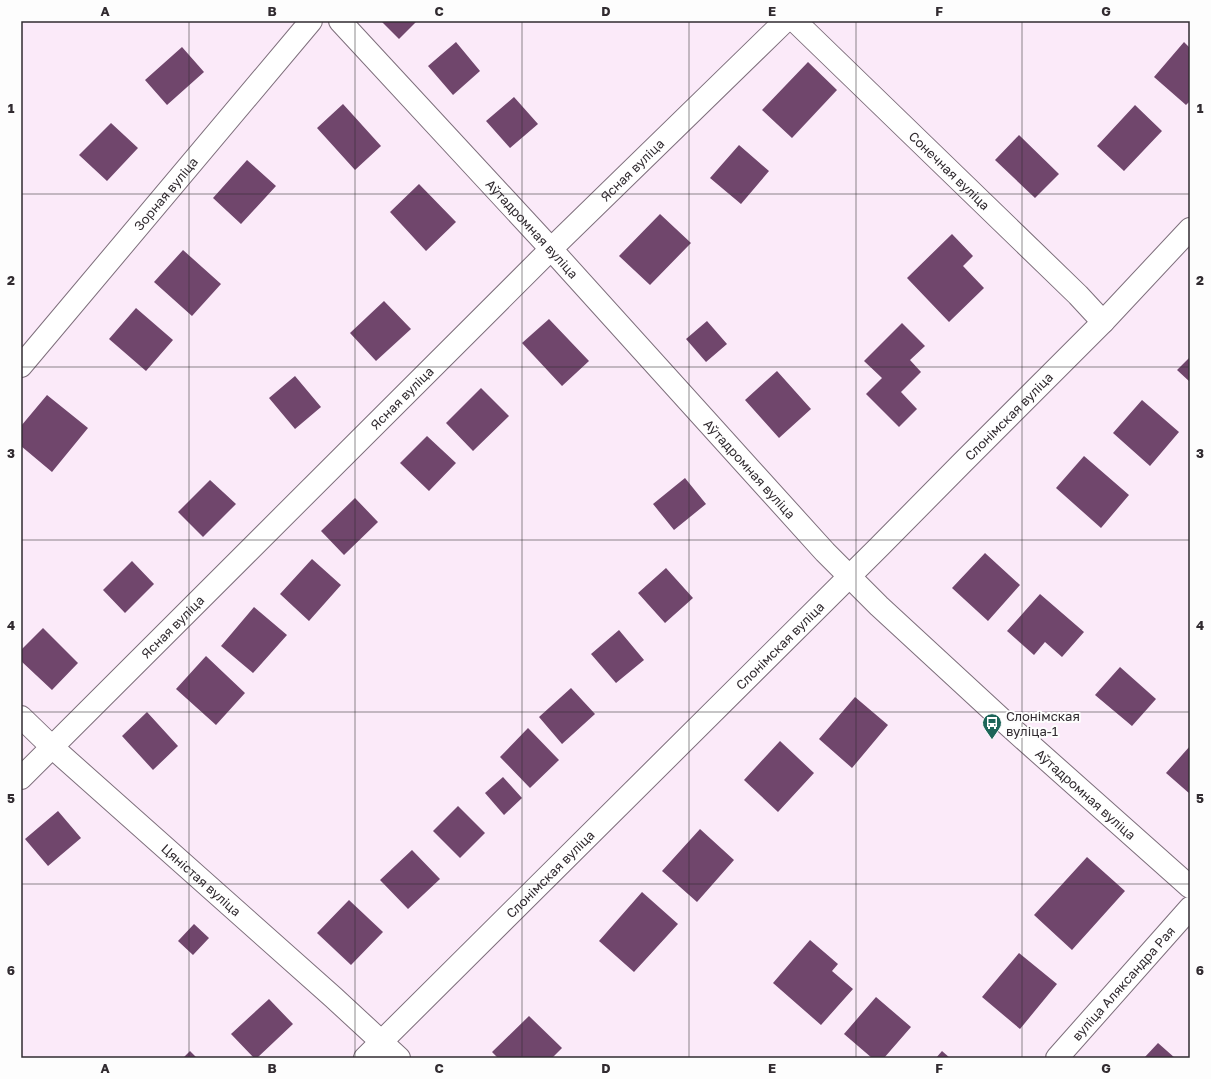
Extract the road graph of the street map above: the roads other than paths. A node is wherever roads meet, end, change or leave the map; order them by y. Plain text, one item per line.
1 (311, 21) edge
2 (340, 21) edge
3 (785, 21) edge
4 (795, 21) edge
5 (1190, 230) edge
6 (551, 249) junction
7 (1103, 322) junction
8 (21, 366) edge
9 (849, 576) junction
10 (21, 717) edge
11 (52, 747) junction
12 (21, 778) edge
13 (1190, 886) edge
14 (1190, 908) edge
15 (381, 1042) junction
16 (365, 1058) edge
17 (399, 1058) edge
18 (1057, 1058) edge

1 - 8 street, Зорная вуліца
2 - 6 street, Аўтадромная вуліца
3 - 6 street, Ясная вуліца
4 - 7 street, Сонечная вуліца
5 - 7 street, Слонімская вуліца
6 - 9 street, Аўтадромная вуліца
6 - 11 street, Ясная вуліца
7 - 9 street, Слонімская вуліца
9 - 13 street, Аўтадромная вуліца
9 - 15 street, Слонімская вуліца
10 - 11 street, Цяністая вуліца
11 - 12 street, Ясная вуліца
11 - 15 street, Цяністая вуліца
14 - 18 street, вуліца Аляксандра Рая
15 - 16 street, Слонімская вуліца
15 - 17 street, Цяністая вуліца

